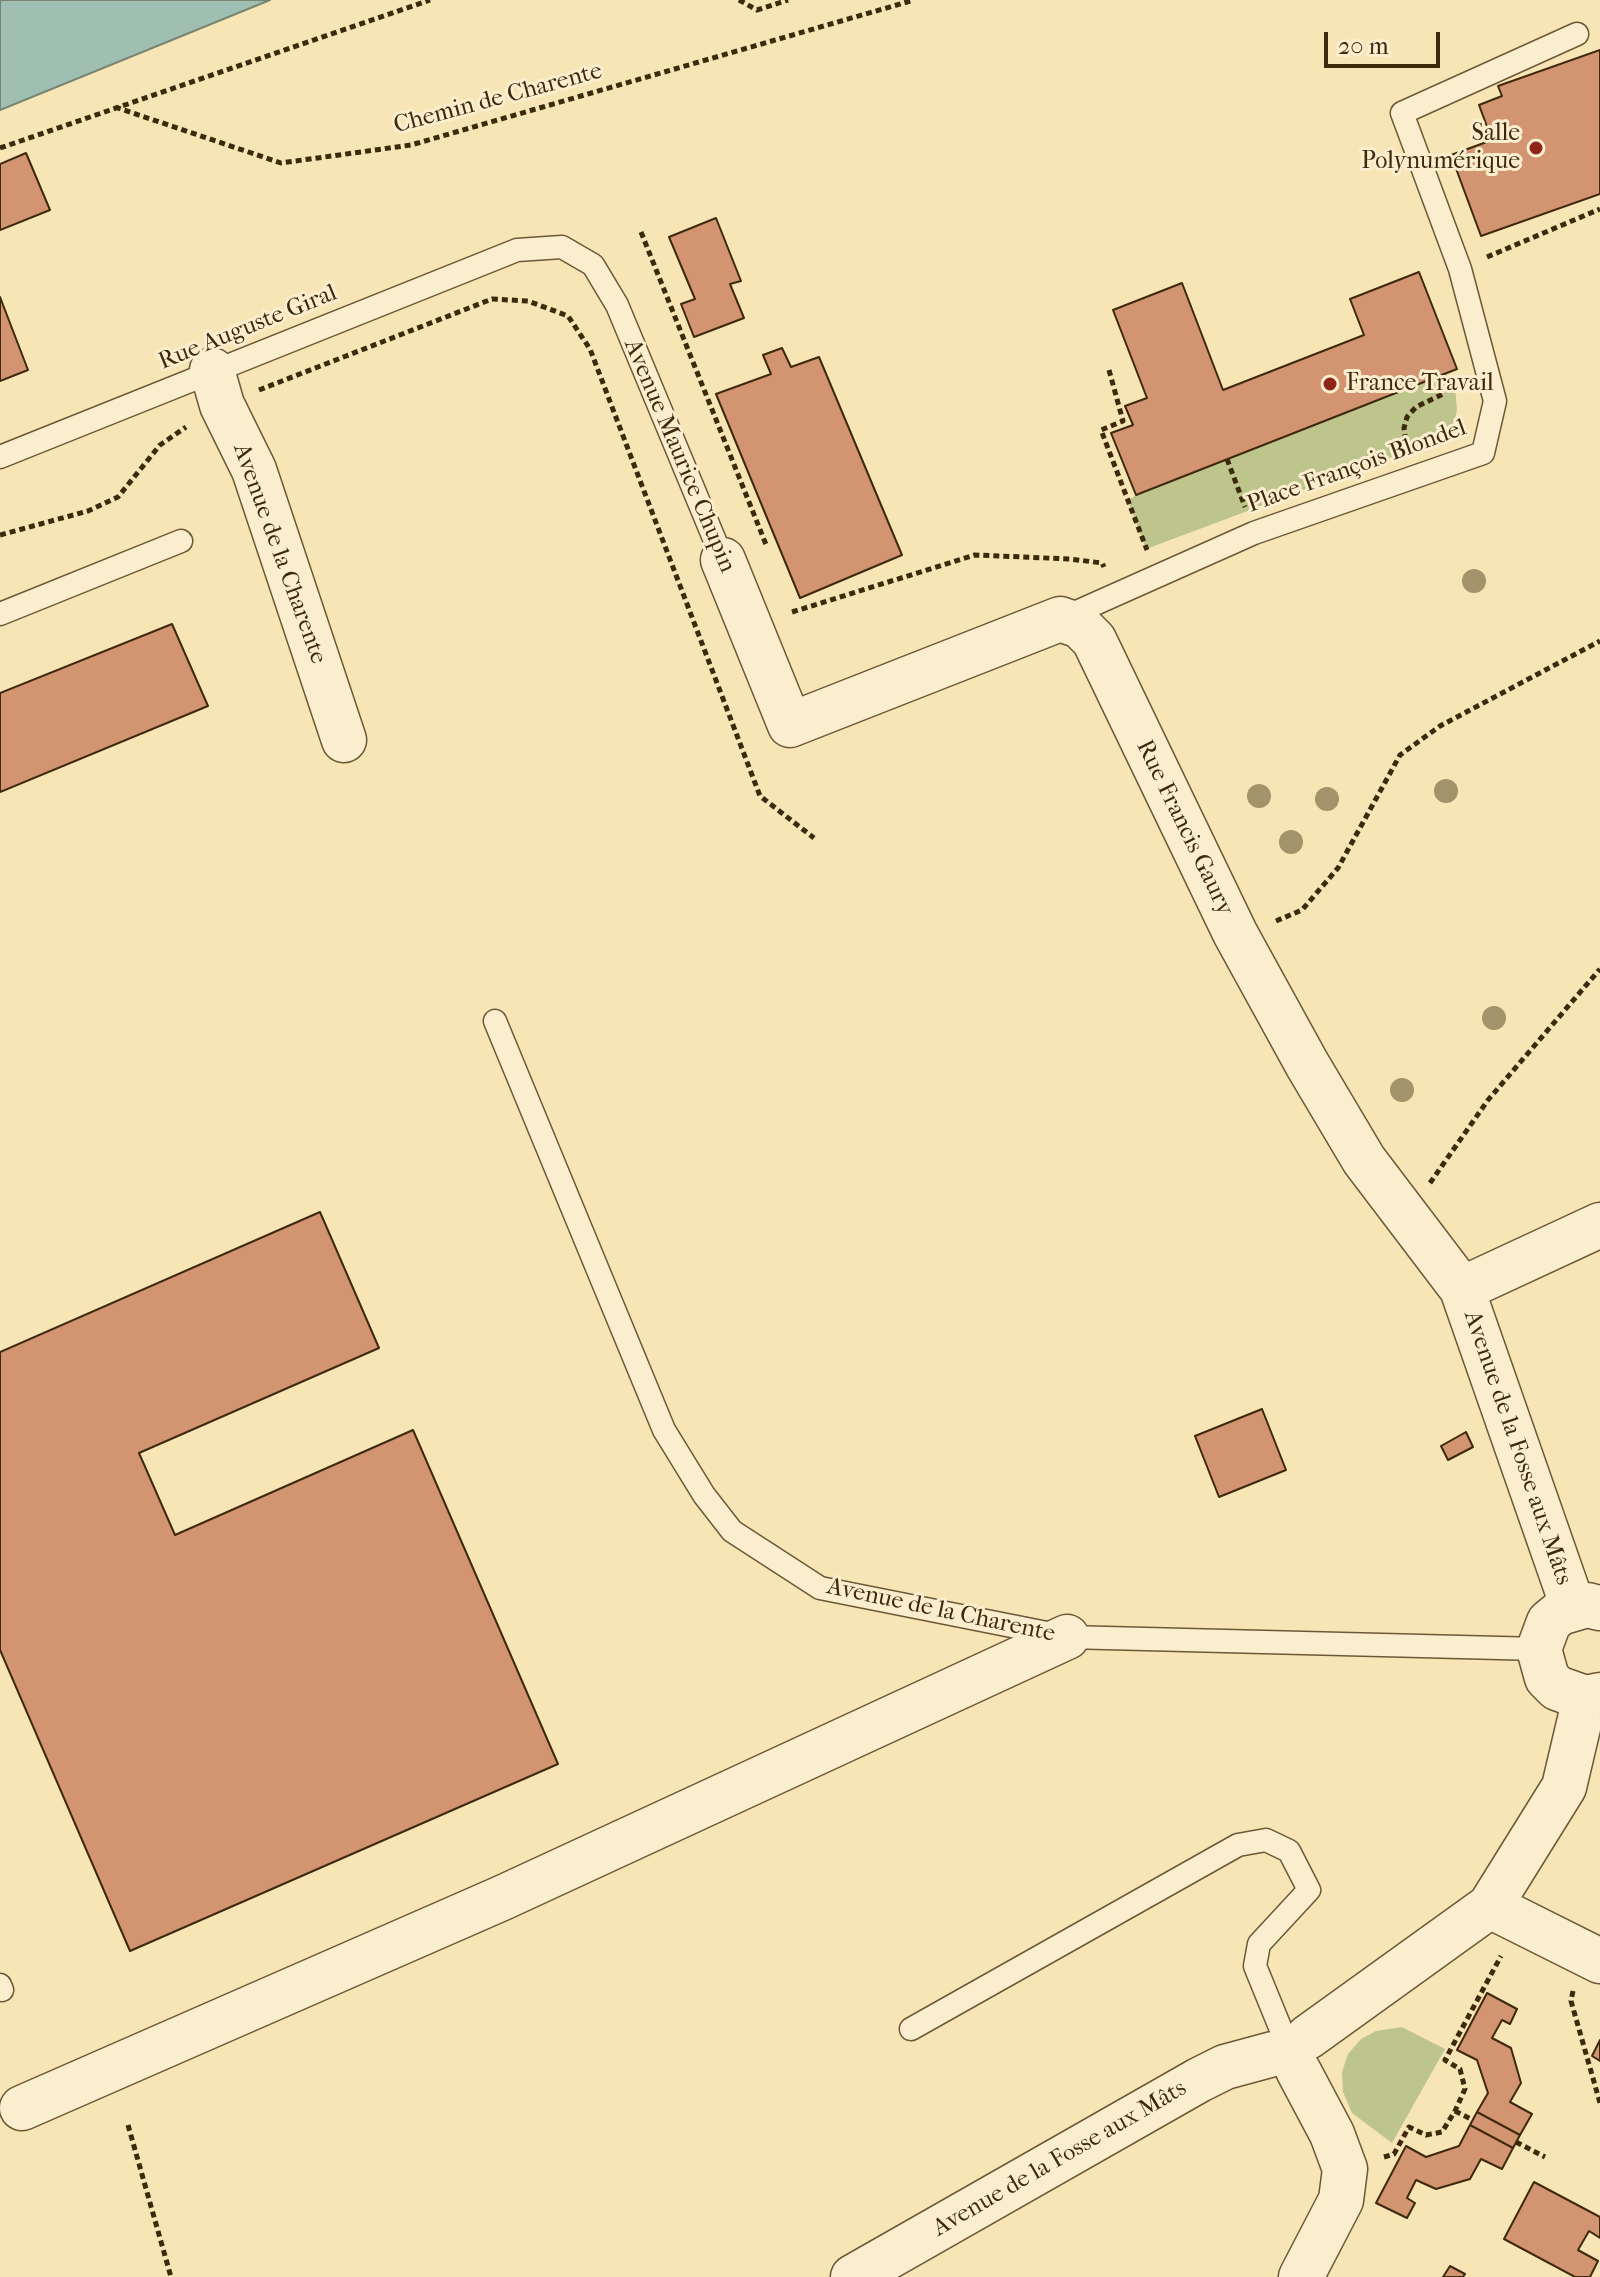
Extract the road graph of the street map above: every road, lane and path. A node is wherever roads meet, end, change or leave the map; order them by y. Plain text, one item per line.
1 (430, 0) edge
2 (739, 0) edge
3 (788, 0) edge
4 (914, 0) edge
5 (1577, 34) dead end
6 (115, 107) junction
7 (0, 148) edge
8 (1600, 209) edge
9 (641, 232) dead end
10 (517, 250) joint
11 (1460, 269) junction
12 (1109, 370) dead end
13 (1436, 377) dead end
14 (217, 387) junction
15 (0, 457) edge
16 (1227, 459) dead end
17 (1417, 476) junction
18 (1254, 533) junction
19 (0, 535) edge
20 (181, 541) dead end
21 (770, 556) dead end
22 (723, 560) joint
23 (1156, 575) junction
24 (1115, 594) junction
25 (788, 600) dead end
26 (0, 614) edge
27 (1060, 619) junction
28 (1600, 641) edge
29 (344, 740) dead end
30 (814, 838) dead end
31 (1235, 933) junction
32 (1600, 969) edge
33 (495, 1021) dead end
34 (1407, 1217) junction
35 (1600, 1225) edge
36 (1462, 1289) junction
37 (1586, 1608) edge
38 (1067, 1637) junction
39 (1539, 1649) junction
40 (1592, 1696) edge
41 (1506, 1913) junction
42 (1590, 1956) edge
43 (911, 2029) dead end
44 (1290, 2048) junction
45 (1600, 2103) edge
46 (1455, 2111) junction
47 (11, 2113) edge
48 (1473, 2120) dead end
49 (128, 2125) dead end
50 (1516, 2142) dead end
51 (1545, 2157) dead end
52 (1345, 2169) junction
53 (171, 2277) edge
54 (853, 2277) edge
55 (1301, 2277) edge

1 - 6 path
2 - 3 path
4 - 6 path, Chemin de Charente
5 - 11 lane, Place François Blondel
6 - 7 path
8 - 11 path
9 - 21 path
10 - 14 lane, Rue Auguste Giral
10 - 22 lane, Avenue Maurice Chupin
11 - 17 lane, Place François Blondel
12 - 23 path
13 - 17 path
14 - 15 lane, Rue Auguste Giral
14 - 19 path
14 - 29 street, Avenue de la Charente
14 - 30 path
16 - 18 path
17 - 18 lane, Place François Blondel
18 - 23 lane, Place François Blondel
20 - 26 lane
22 - 27 street, Avenue Maurice Chupin
23 - 24 lane, Place François Blondel
24 - 25 path
24 - 27 lane, Place François Blondel
27 - 31 street, Rue Francis Gaury
28 - 31 path
31 - 34 street, Rue Francis Gaury
32 - 34 path
33 - 38 lane, Avenue de la Charente
34 - 36 street, Rue Francis Gaury
35 - 36 street
36 - 37 street, Avenue de la Fosse aux Mâts
37 - 39 street
38 - 39 lane, Avenue de la Charente
38 - 47 street
39 - 40 street
40 - 41 street, Avenue de la Fosse aux Mâts
41 - 42 street
41 - 44 street, Avenue de la Fosse aux Mâts
41 - 46 path
42 - 45 path
43 - 44 lane
44 - 52 street
44 - 54 street, Avenue de la Fosse aux Mâts
46 - 48 path
46 - 52 path
49 - 53 path
50 - 51 path
52 - 55 street

